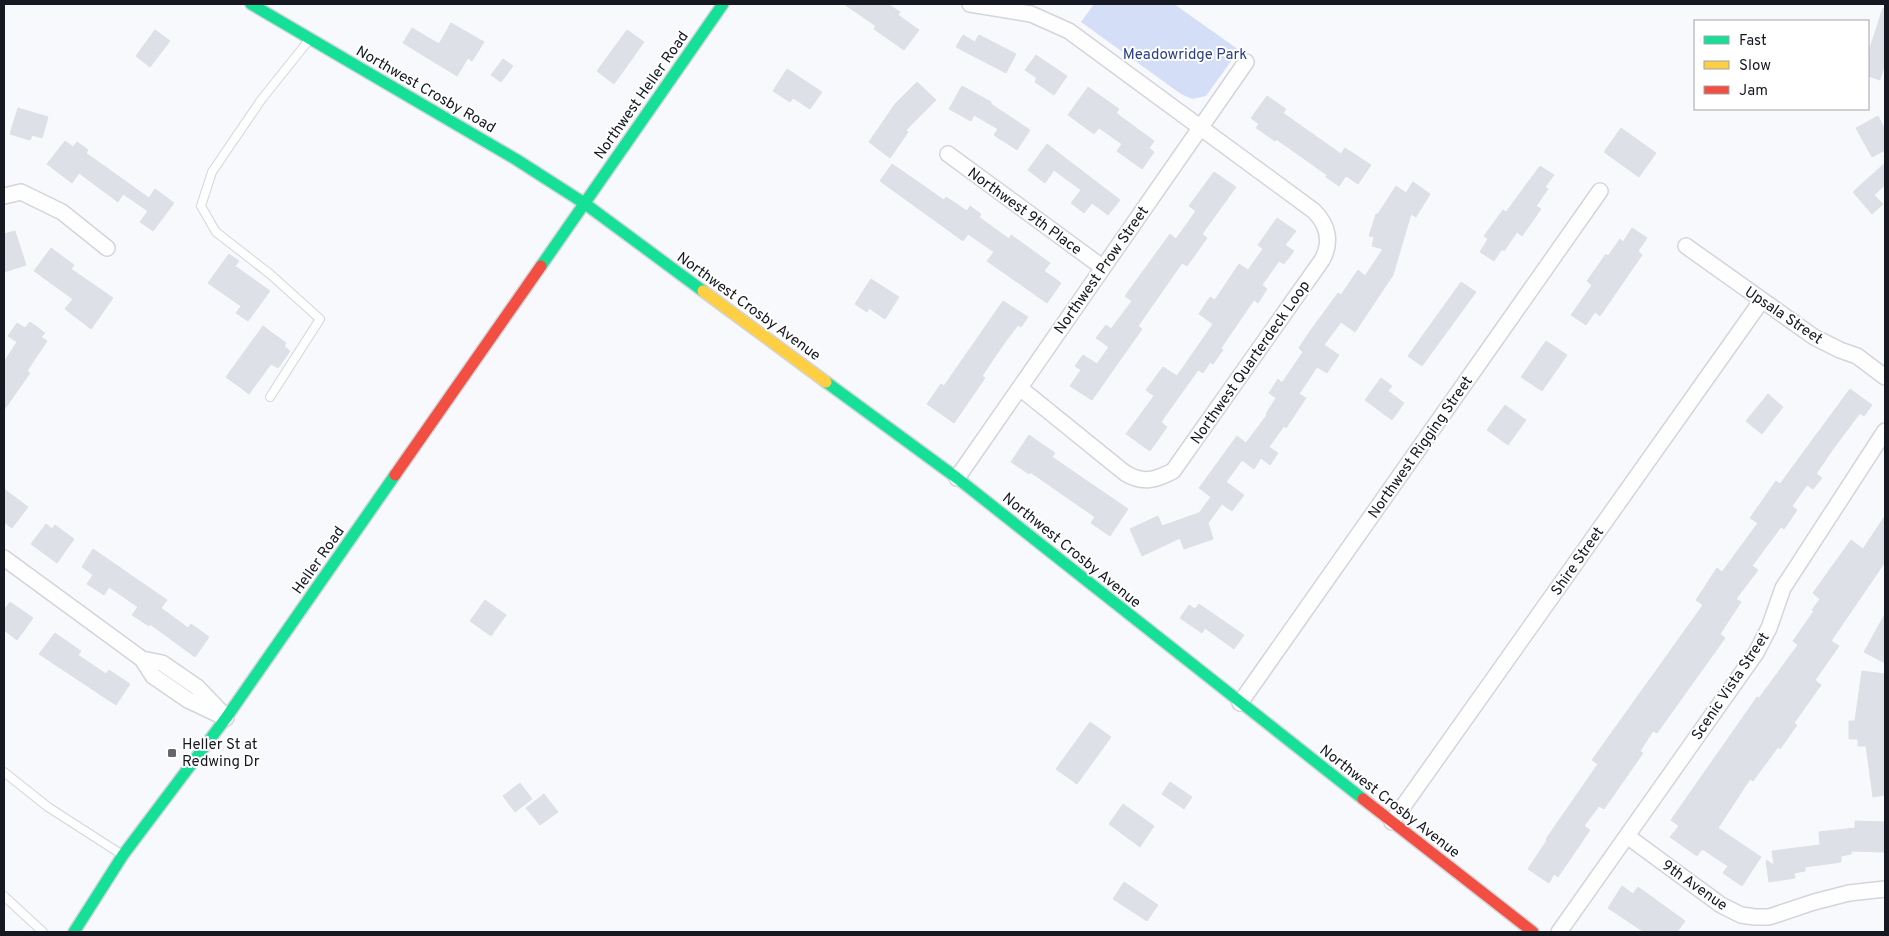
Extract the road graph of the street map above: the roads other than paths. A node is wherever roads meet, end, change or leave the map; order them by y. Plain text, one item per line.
1 (251, 4) edge
2 (723, 4) edge
3 (970, 4) edge
4 (310, 39) junction
5 (1246, 62) dead end
6 (1201, 128) junction
7 (948, 154) dead end
8 (1600, 191) dead end
9 (4, 196) edge
10 (584, 203) junction
11 (1686, 246) dead end
12 (107, 248) dead end
13 (1102, 267) junction
14 (1762, 300) junction
15 (1885, 377) edge
16 (1020, 388) junction
17 (270, 397) dead end
18 (1885, 431) edge
19 (957, 478) junction
20 (4, 558) edge
21 (1240, 703) junction
22 (226, 718) junction
23 (4, 772) edge
24 (1392, 822) junction
25 (1627, 836) junction
26 (123, 855) junction
27 (1885, 888) edge
28 (4, 896) edge
29 (43, 932) edge
30 (74, 932) edge
31 (1533, 932) edge
32 (1559, 932) edge

1 - 4 street, Northwest Crosby Road
2 - 10 street, Northwest Heller Road
3 - 6 street, Northwest Quarterdeck Loop
4 - 10 street, Northwest Crosby Road
4 - 17 lane
5 - 6 street, Northwest Prow Street
6 - 13 street, Northwest Prow Street
6 - 16 street, Northwest Quarterdeck Loop
7 - 13 street, Northwest 9th Place
8 - 21 street, Northwest Rigging Street
9 - 12 street
10 - 19 street, Northwest Crosby Avenue
10 - 22 street, Heller Road
11 - 14 street, Upsala Street
13 - 16 street, Northwest Prow Street
14 - 15 street, Upsala Street
14 - 24 street, Shire Street
16 - 19 street, Northwest Prow Street
18 - 25 street, Scenic Vista Street
19 - 21 street, Northwest Crosby Avenue
20 - 22 street
21 - 24 street, Northwest Crosby Avenue
22 - 26 street, Heller Road
23 - 26 lane
24 - 31 street, Northwest Crosby Avenue
25 - 27 street, 9th Avenue
25 - 32 street, Scenic Vista Street
26 - 30 street, Heller Road
28 - 29 lane

